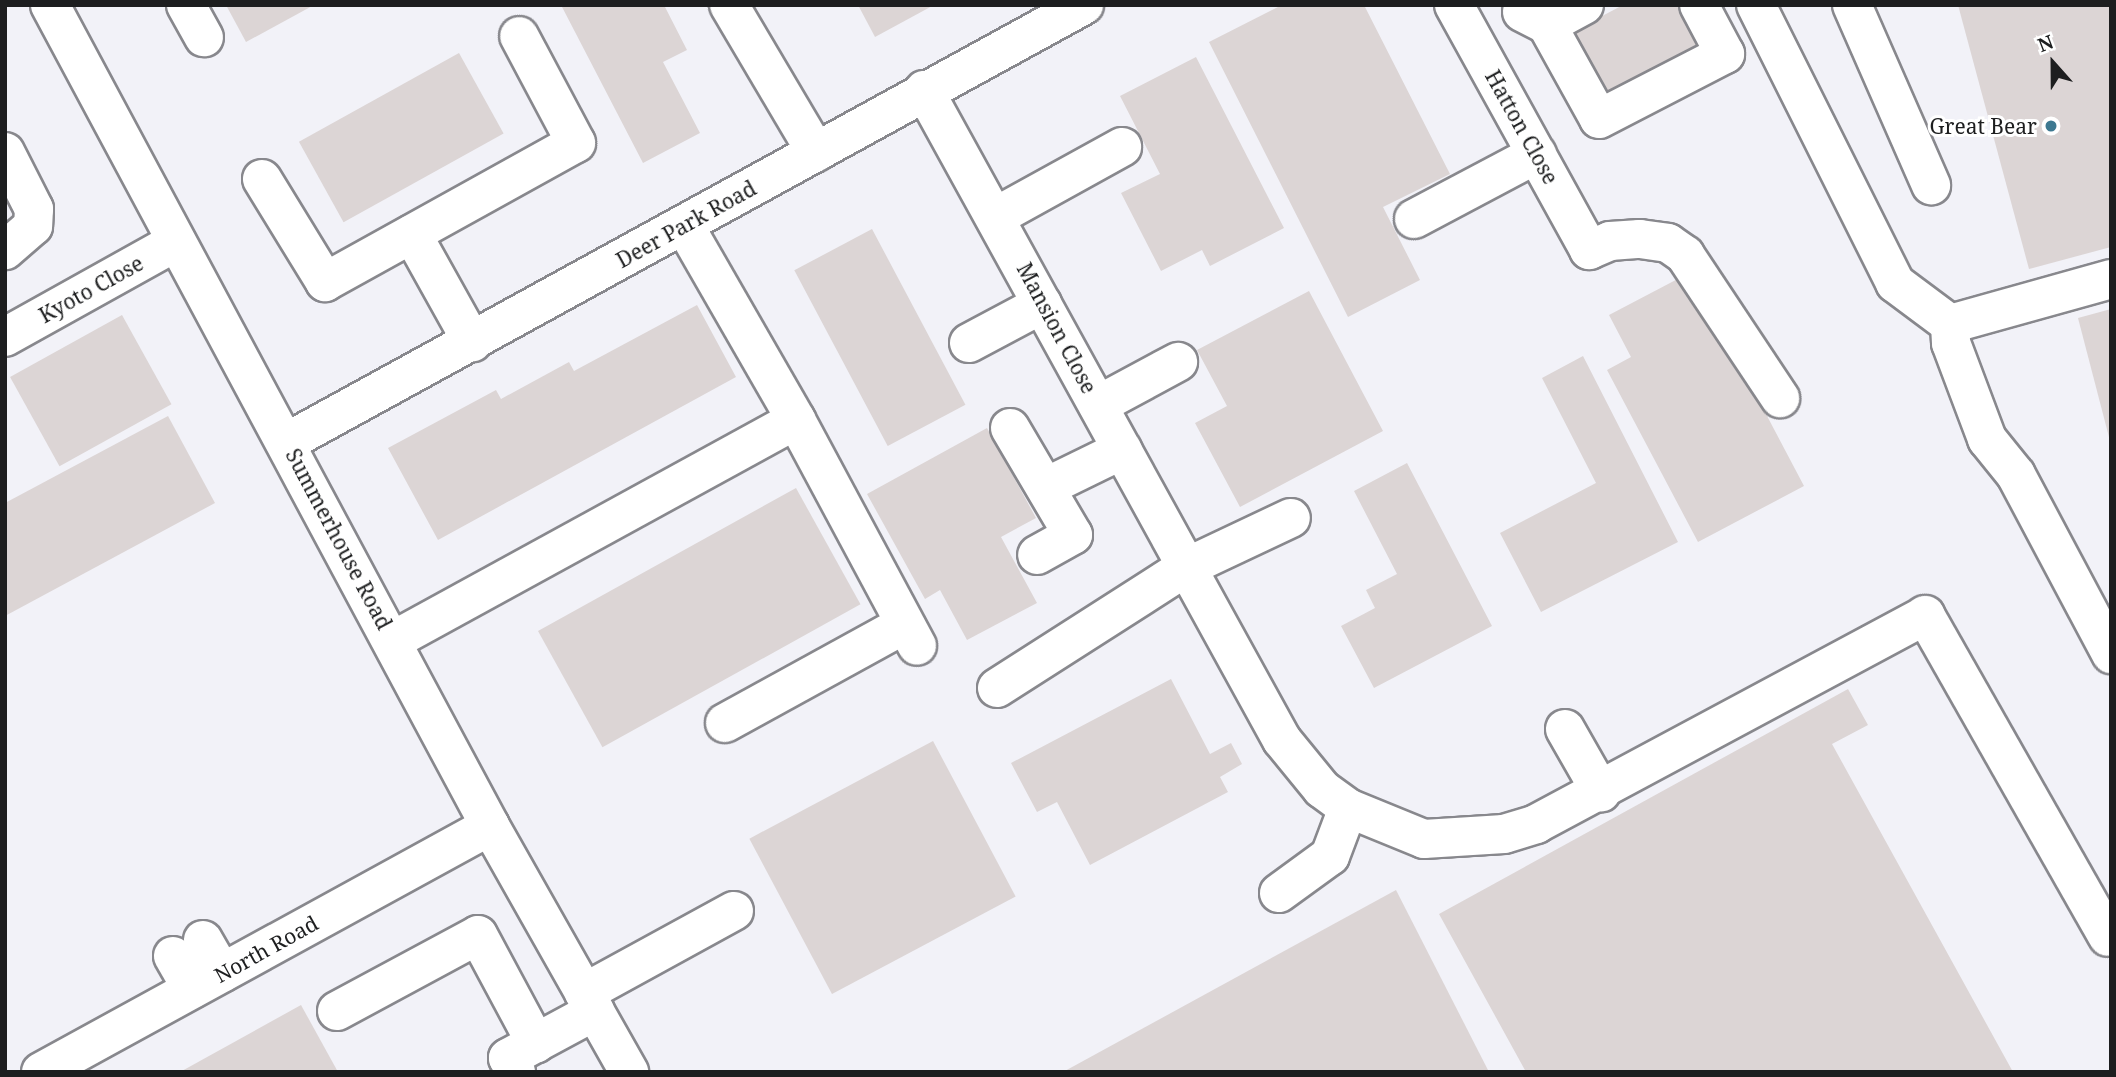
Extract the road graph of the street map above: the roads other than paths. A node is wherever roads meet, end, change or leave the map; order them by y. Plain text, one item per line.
1 (50, 5) edge
2 (729, 5) edge
3 (1084, 5) edge
4 (1584, 5) edge
5 (1699, 5) edge
6 (1756, 5) edge
7 (1852, 5) edge
8 (1531, 14) edge
9 (1463, 21) edge
10 (519, 36) dead end
11 (924, 90) junction
12 (1122, 147) dead end
13 (5, 152) edge
14 (816, 152) junction
15 (1536, 154) junction
16 (262, 179) dead end
17 (1931, 185) dead end
18 (997, 216) junction
19 (1414, 219) dead end
20 (684, 225) junction
21 (412, 234) junction
22 (176, 242) junction
23 (5, 250) edge
24 (2111, 279) edge
25 (1042, 304) junction
26 (1950, 324) junction
27 (5, 337) edge
28 (472, 342) junction
29 (969, 343) dead end
30 (1178, 362) dead end
31 (1780, 398) dead end
32 (1098, 405) junction
33 (796, 420) junction
34 (1010, 428) dead end
35 (287, 442) junction
36 (1122, 450) junction
37 (1046, 487) junction
38 (1291, 518) dead end
39 (1037, 555) dead end
40 (1185, 568) junction
41 (394, 640) junction
42 (2111, 654) edge
43 (997, 688) dead end
44 (724, 723) dead end
45 (1566, 729) dead end
46 (1601, 792) junction
47 (1348, 808) junction
48 (490, 826) junction
49 (1279, 893) dead end
50 (734, 911) dead end
51 (2108, 937) dead end
52 (188, 948) dead end
53 (207, 981) junction
54 (590, 1002) junction
55 (337, 1011) dead end
56 (526, 1057) edge
57 (41, 1072) edge
58 (629, 1072) edge

1 - 22 street, Summerhouse Road
2 - 14 street
3 - 11 street, Deer Park Road
4 - 8 street
5 - 8 street
6 - 26 street
7 - 17 street
8 - 9 street
9 - 15 street, Hatton Close
10 - 21 street
11 - 14 street, Deer Park Road
11 - 18 street, Mansion Close
12 - 18 street
13 - 23 street
14 - 20 street, Deer Park Road
15 - 19 street
15 - 31 street, Hatton Close
16 - 21 street
18 - 25 street, Mansion Close
20 - 28 street, Deer Park Road
20 - 33 street
21 - 28 street
22 - 27 street, Kyoto Close
22 - 35 street, Summerhouse Road
24 - 26 street
25 - 29 street
25 - 32 street, Mansion Close
26 - 42 street
28 - 35 street, Deer Park Road
30 - 32 street
32 - 36 street, Mansion Close
33 - 41 street
33 - 44 street
34 - 37 street
35 - 41 street, Summerhouse Road
36 - 37 street
36 - 40 street, Mansion Close
37 - 39 street
38 - 40 street
40 - 43 street
40 - 47 street, Mansion Close
41 - 48 street, Summerhouse Road
45 - 46 street
46 - 47 street, Mansion Close
46 - 51 street, Mansion Close
47 - 49 street
48 - 53 street, North Road
48 - 54 street, Summerhouse Road
50 - 54 street
52 - 53 street
53 - 57 street, North Road
54 - 56 street
54 - 58 street, Summerhouse Road
55 - 56 street

